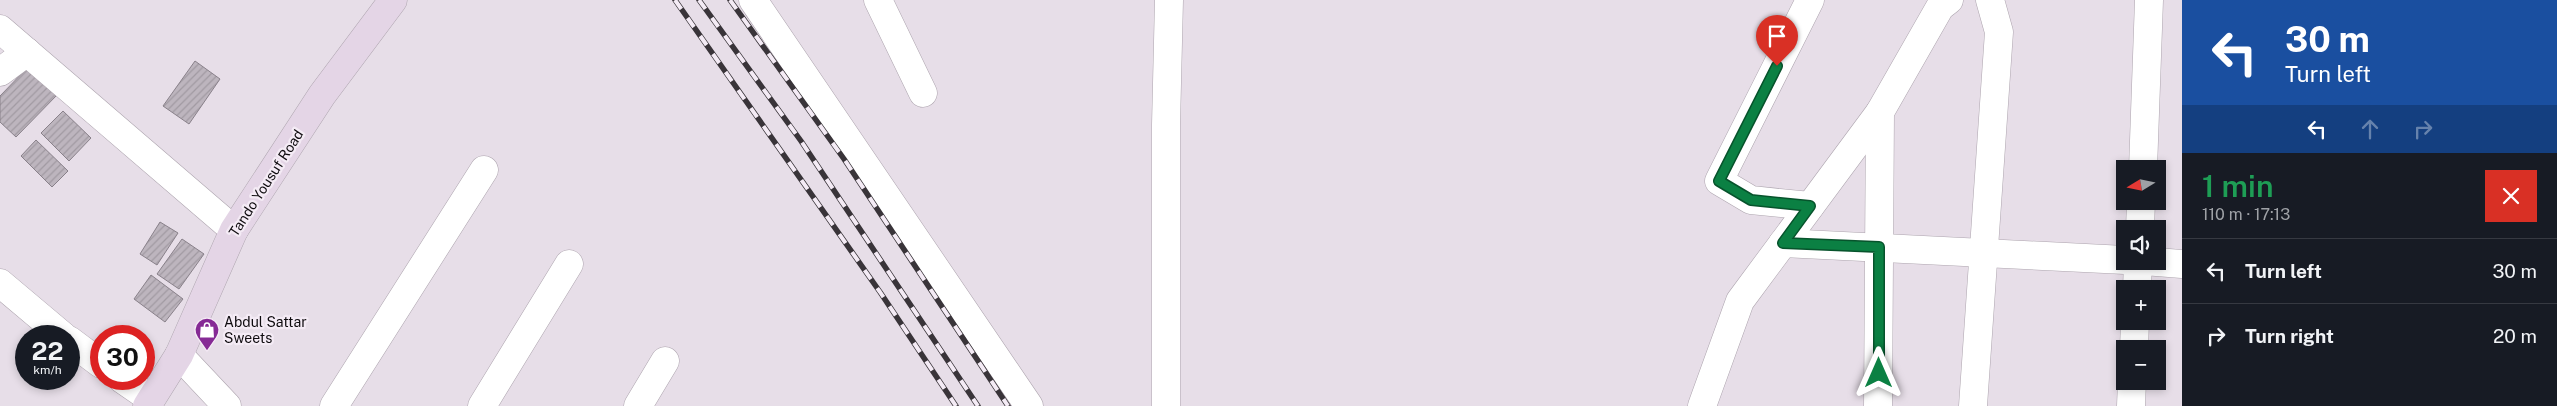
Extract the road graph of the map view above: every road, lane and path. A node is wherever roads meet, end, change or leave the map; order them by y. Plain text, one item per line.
1 (393, 0) edge
2 (754, 0) edge
3 (878, 0) edge
4 (1169, 0) edge
5 (1810, 0) edge
6 (1949, 0) edge
7 (1990, 0) edge
8 (2149, 0) edge
9 (0, 29) edge
10 (26, 52) junction
11 (0, 72) edge
12 (923, 93) dead end
13 (1880, 112) junction
14 (2143, 160) edge
15 (484, 170) dead end
16 (1810, 206) junction
17 (234, 230) junction
18 (1783, 243) junction
19 (1879, 247) junction
20 (1984, 253) junction
21 (2116, 260) edge
22 (2166, 263) edge
23 (569, 264) dead end
24 (2182, 264) edge
25 (0, 283) edge
26 (50, 325) edge
27 (179, 354) junction
28 (666, 361) dead end
29 (134, 390) edge
30 (2132, 390) edge
31 (149, 403) edge
32 (226, 406) edge
33 (334, 406) edge
34 (482, 406) edge
35 (638, 406) edge
36 (1029, 406) edge
37 (1166, 406) edge
38 (1702, 406) edge
39 (1878, 406) edge
40 (1972, 406) edge
41 (2131, 406) edge

1 - 17 street, Tando Yousuf Road
2 - 36 street
3 - 12 street
4 - 37 street
5 - 16 street
6 - 13 street
7 - 20 street
8 - 14 street
9 - 10 street
10 - 11 street
10 - 17 street
13 - 16 street
13 - 19 street
15 - 33 street
16 - 18 street
17 - 27 street, Tando Yousuf Road
18 - 19 street
18 - 38 street
19 - 20 street
19 - 39 street
20 - 21 street
20 - 40 street
22 - 24 street
23 - 34 street
25 - 26 street
27 - 31 street, Tando Yousuf Road
27 - 32 street
28 - 35 street
29 - 31 street
30 - 41 street

